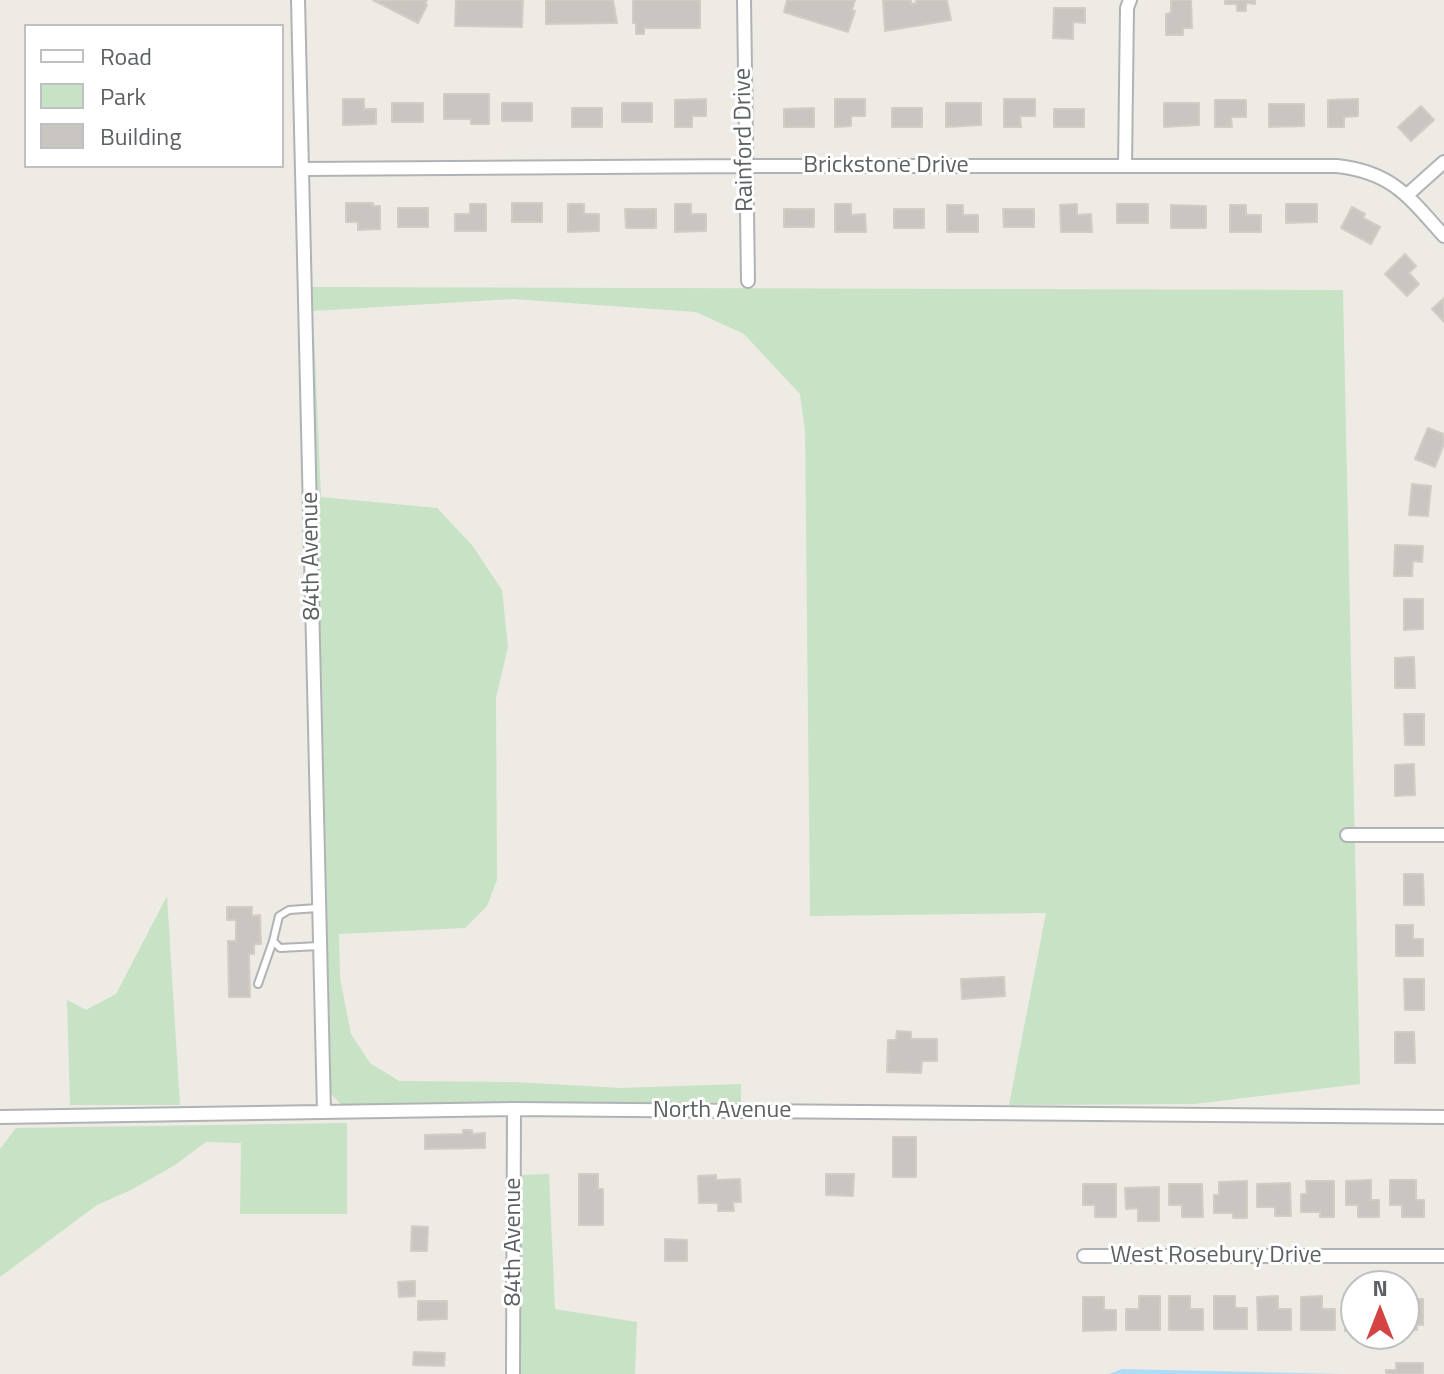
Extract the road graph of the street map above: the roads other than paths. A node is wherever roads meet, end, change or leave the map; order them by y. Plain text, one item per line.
1 (298, 0) edge
2 (744, 0) edge
3 (1130, 0) edge
4 (1444, 162) edge
5 (745, 166) junction
6 (1125, 166) junction
7 (303, 169) junction
8 (1407, 195) junction
9 (1444, 236) edge
10 (748, 281) dead end
11 (1347, 835) dead end
12 (1444, 835) edge
13 (320, 908) junction
14 (273, 941) junction
15 (321, 946) junction
16 (258, 984) dead end
17 (514, 1109) junction
18 (324, 1112) junction
19 (0, 1117) edge
20 (1444, 1117) edge
21 (1084, 1256) dead end
22 (1444, 1256) edge
23 (513, 1374) edge

1 - 7 street, 84th Avenue
2 - 5 street, Rainford Drive
3 - 6 street
4 - 8 street
5 - 6 street, Brickstone Drive
5 - 7 street, Brickstone Drive
5 - 10 street, Rainford Drive
6 - 8 street, Brickstone Drive
7 - 13 street, 84th Avenue
8 - 9 street, Brickstone Drive
11 - 12 street
13 - 14 lane
13 - 15 street, 84th Avenue
14 - 15 lane
14 - 16 lane
15 - 18 street, 84th Avenue
17 - 18 street, North Avenue
17 - 20 street, North Avenue
17 - 23 street, 84th Avenue
18 - 19 street, North Avenue
21 - 22 street, West Rosebury Drive

